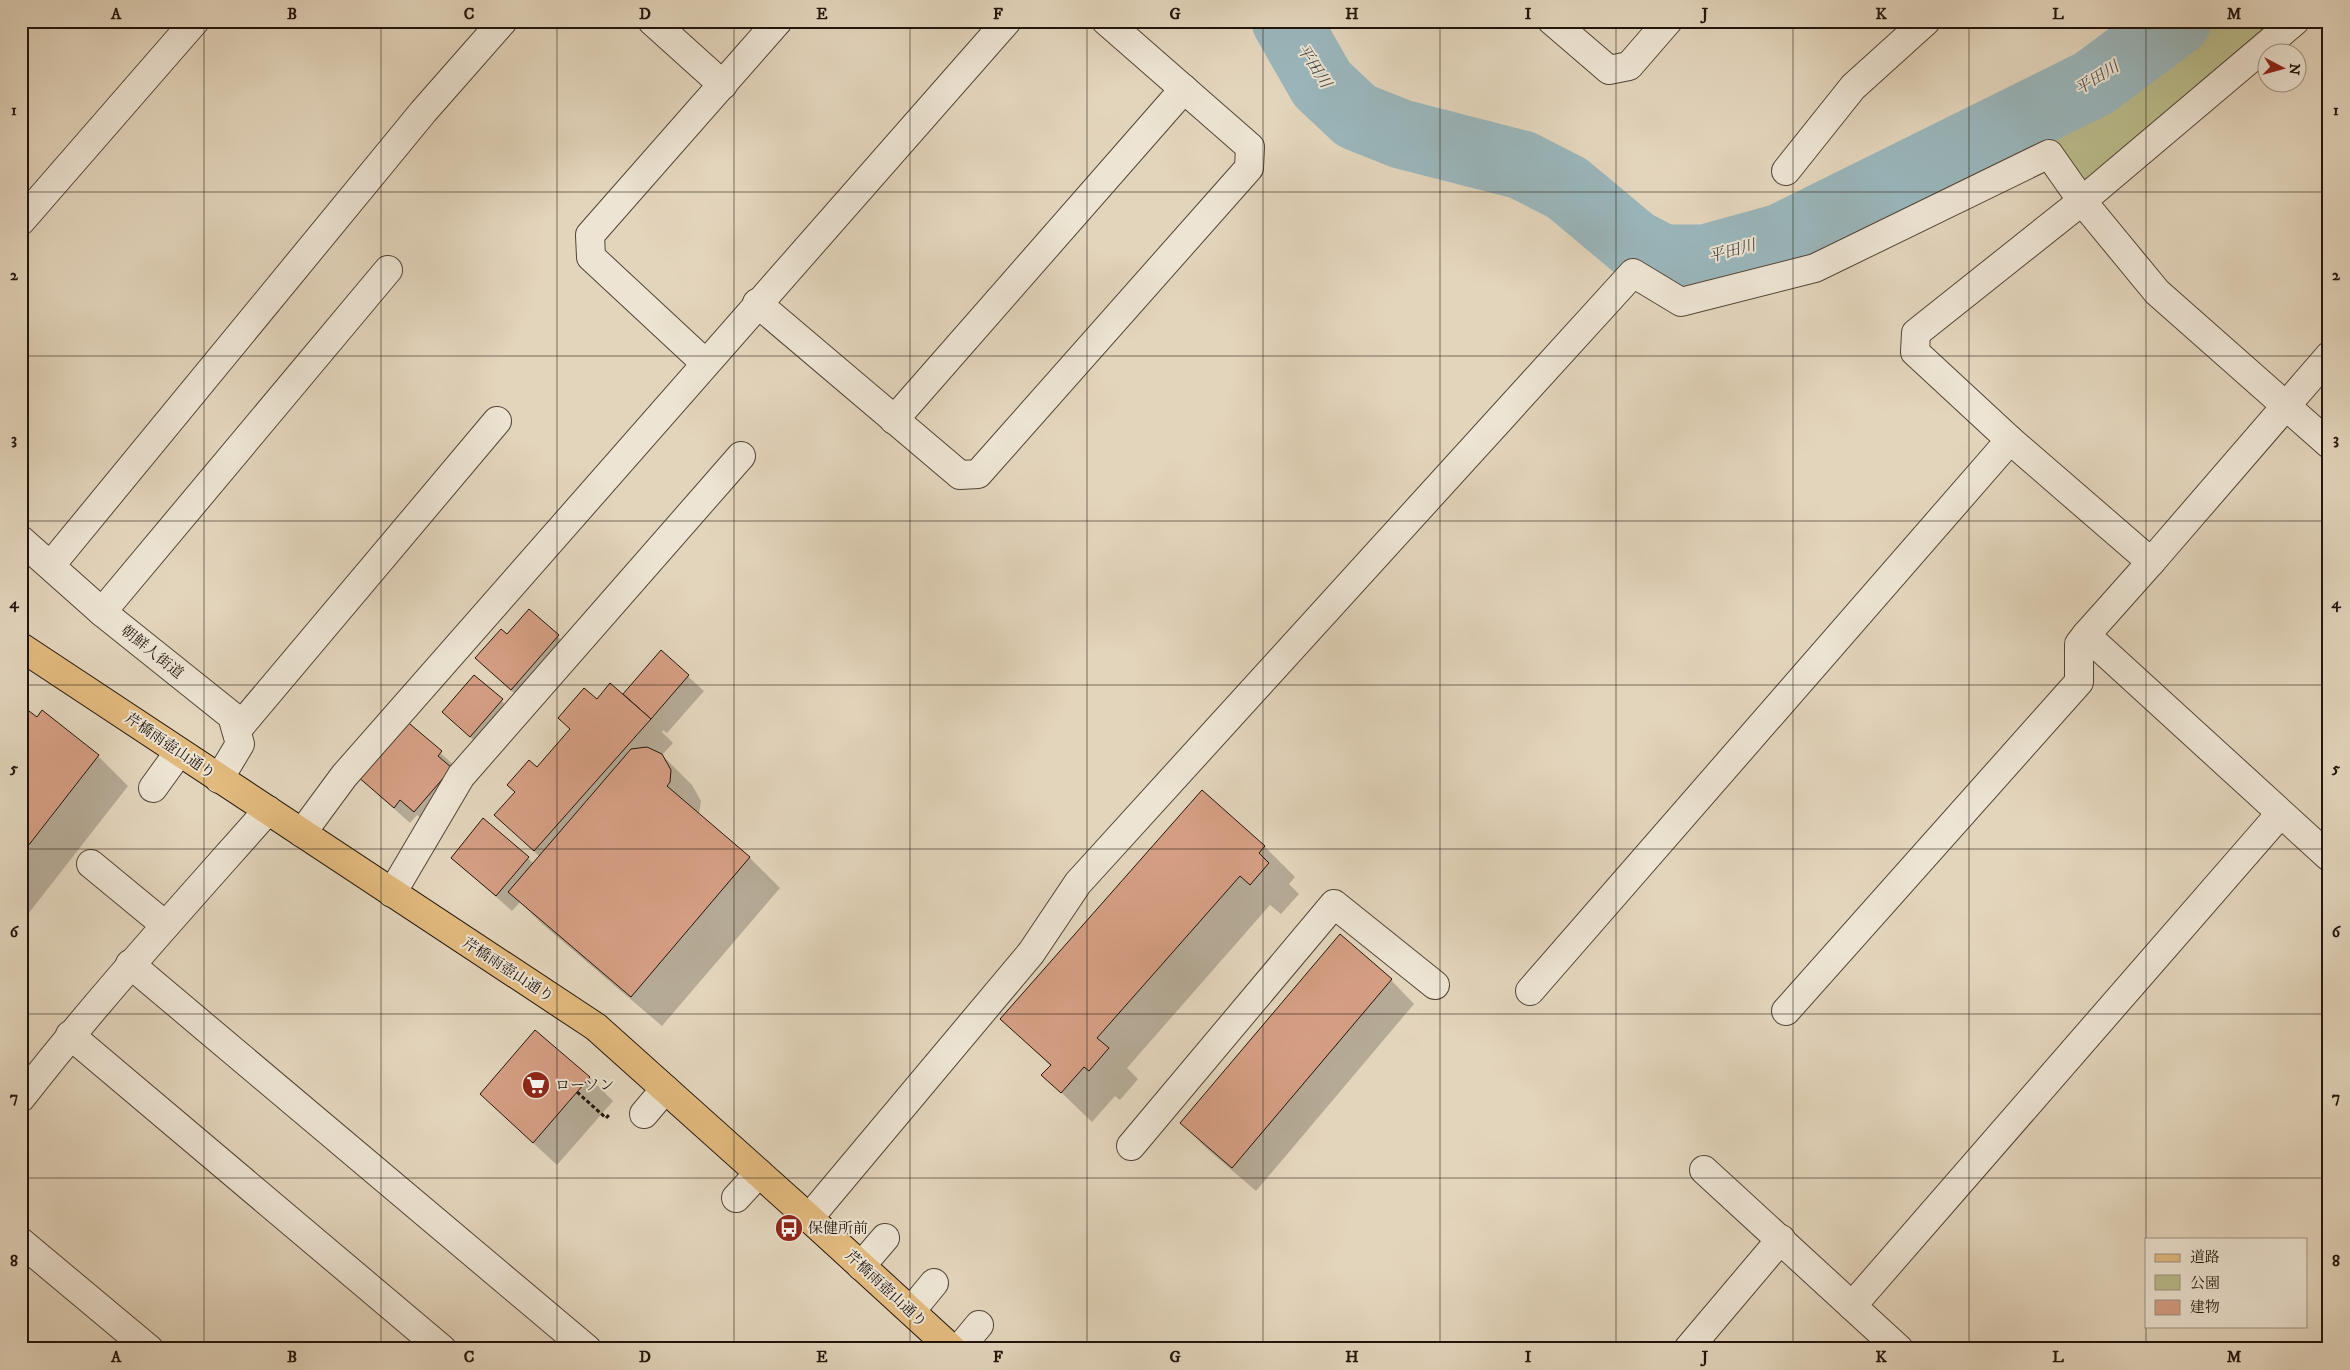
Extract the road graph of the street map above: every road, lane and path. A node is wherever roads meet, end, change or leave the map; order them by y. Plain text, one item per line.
1 (195, 21) edge
2 (503, 21) edge
3 (652, 21) edge
4 (778, 21) edge
5 (1007, 21) edge
6 (1106, 21) edge
7 (1552, 21) edge
8 (1668, 21) edge
9 (1926, 21) edge
10 (2295, 21) edge
11 (723, 85) junction
12 (1184, 89) junction
13 (1786, 171) dead end
14 (2082, 201) junction
15 (21, 221) edge
16 (388, 270) dead end
17 (757, 303) junction
18 (2329, 356) edge
19 (705, 363) junction
20 (2286, 406) junction
21 (894, 420) junction
22 (497, 421) dead end
23 (2010, 440) junction
24 (2329, 444) edge
25 (741, 456) dead end
26 (21, 540) edge
27 (2151, 562) junction
28 (50, 565) junction
29 (102, 612) junction
30 (2086, 635) junction
31 (21, 647) edge
32 (237, 730) junction
33 (179, 752) junction
34 (219, 779) junction
35 (153, 788) dead end
36 (268, 810) junction
37 (2280, 814) junction
38 (302, 833) junction
39 (2329, 857) edge
40 (91, 864) dead end
41 (392, 892) junction
42 (165, 925) junction
43 (130, 964) junction
44 (1435, 984) dead end
45 (1530, 991) dead end
46 (1786, 1011) dead end
47 (70, 1035) junction
48 (665, 1089) junction
49 (578, 1092) dead end
50 (21, 1098) edge
51 (612, 1112) dead end
52 (644, 1114) dead end
53 (1131, 1146) dead end
54 (1704, 1170) dead end
55 (759, 1173) junction
56 (736, 1198) dead end
57 (810, 1218) junction
58 (885, 1238) dead end
59 (1780, 1238) junction
60 (21, 1242) edge
61 (861, 1266) junction
62 (934, 1283) dead end
63 (1852, 1306) junction
64 (910, 1311) junction
65 (979, 1325) dead end
66 (149, 1349) edge
67 (442, 1349) edge
68 (587, 1349) edge
69 (952, 1349) edge
70 (959, 1349) edge
71 (1688, 1349) edge
72 (1899, 1349) edge

1 - 15 street
2 - 28 street
3 - 11 street
4 - 11 street
5 - 17 street
6 - 12 street
7 - 8 street
9 - 13 street
10 - 14 street
11 - 19 street
12 - 21 street
12 - 21 street
14 - 20 street
14 - 23 street
14 - 57 street
16 - 29 street
17 - 19 street
17 - 21 street
18 - 20 street
19 - 38 street
20 - 24 street
20 - 27 street
22 - 32 street
23 - 27 street
23 - 45 street
25 - 41 street
26 - 28 street, 朝鮮人街道
27 - 30 street
28 - 29 street, 朝鮮人街道
29 - 32 street, 朝鮮人街道
30 - 37 street
30 - 46 street
31 - 33 main road, 芹橋雨壺山通り
32 - 34 street
33 - 34 main road, 芹橋雨壺山通り
33 - 35 street
34 - 36 main road, 芹橋雨壺山通り
36 - 38 main road, 芹橋雨壺山通り
36 - 42 street
37 - 39 street
37 - 63 street
38 - 41 main road, 芹橋雨壺山通り
40 - 42 street
41 - 48 main road, 芹橋雨壺山通り
42 - 43 street
43 - 47 street
43 - 68 street
44 - 53 street
47 - 50 street
47 - 67 street
48 - 52 street
48 - 55 main road, 芹橋雨壺山通り
49 - 51 path
54 - 59 street
55 - 56 street
55 - 57 main road, 芹橋雨壺山通り
57 - 61 main road, 芹橋雨壺山通り
58 - 61 street
59 - 63 street
59 - 71 street
60 - 66 street
61 - 64 main road, 芹橋雨壺山通り
62 - 64 street
63 - 72 street
64 - 69 main road, 芹橋雨壺山通り
65 - 70 street

